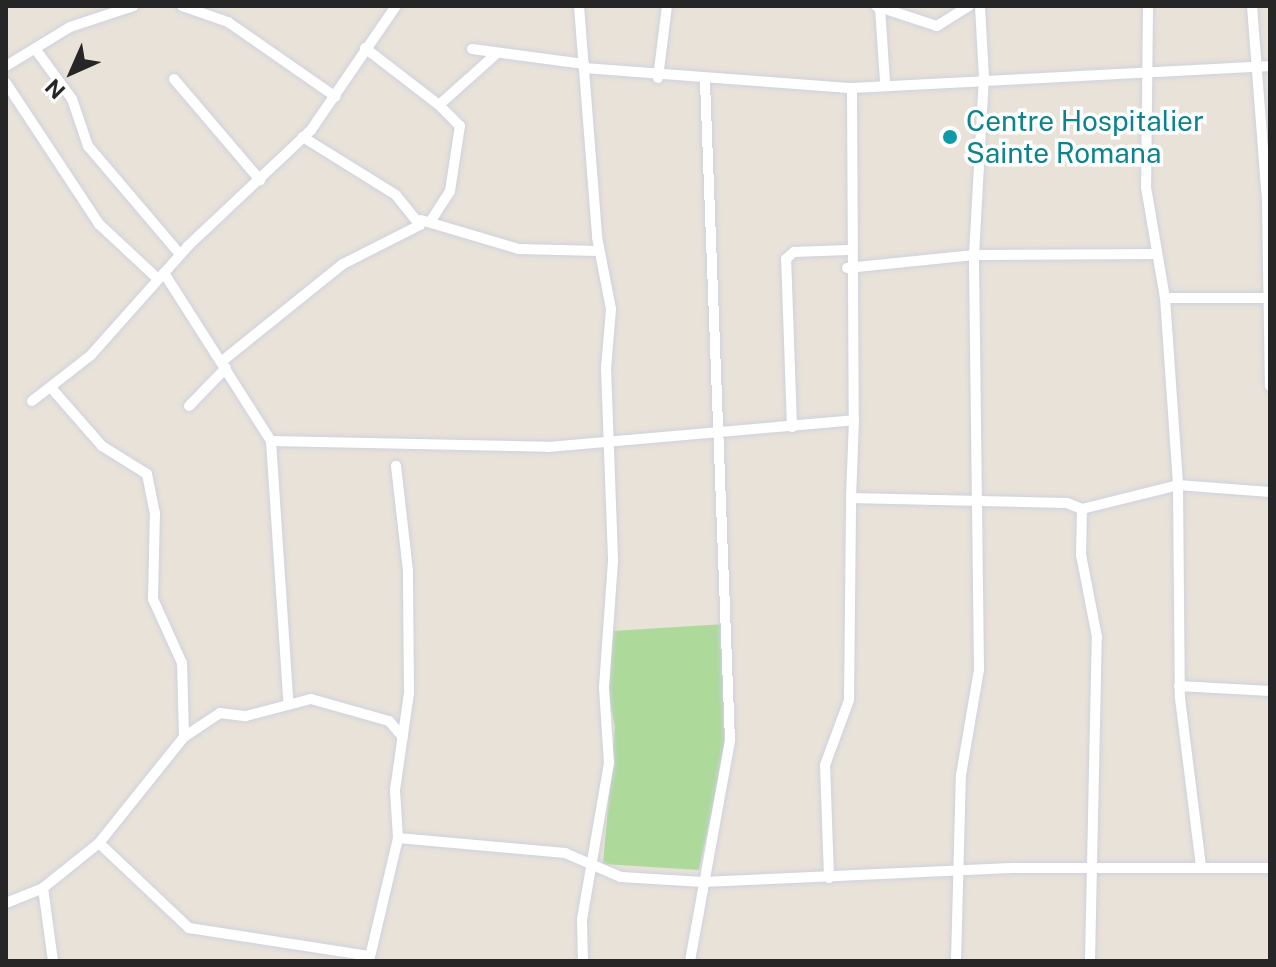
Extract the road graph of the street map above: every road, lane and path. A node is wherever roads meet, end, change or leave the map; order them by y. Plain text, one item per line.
1 (134, 6) edge
2 (182, 6) edge
3 (396, 6) edge
4 (579, 6) edge
5 (667, 6) edge
6 (969, 6) edge
7 (980, 6) edge
8 (1148, 6) edge
9 (1252, 6) edge
10 (878, 7) edge
11 (384, 11) edge
12 (365, 48) junction
13 (472, 49) dead end
14 (36, 50) junction
15 (495, 55) junction
16 (6, 66) edge
17 (584, 66) junction
18 (1270, 66) edge
19 (1147, 72) junction
20 (1255, 73) junction
21 (658, 78) junction
22 (984, 78) junction
23 (174, 79) dead end
24 (705, 80) junction
25 (885, 81) junction
26 (6, 83) edge
27 (852, 88) junction
28 (336, 97) junction
29 (439, 105) junction
30 (303, 137) junction
31 (260, 180) junction
32 (426, 219) junction
33 (848, 250) junction
34 (599, 251) junction
35 (180, 254) junction
36 (1157, 254) junction
37 (974, 255) junction
38 (847, 268) junction
39 (161, 276) junction
40 (1165, 298) junction
41 (1268, 298) edge
42 (223, 365) junction
43 (1270, 386) edge
44 (53, 390) junction
45 (32, 401) dead end
46 (189, 406) dead end
47 (854, 420) junction
48 (792, 427) junction
49 (721, 434) junction
50 (609, 439) junction
51 (271, 441) junction
52 (396, 466) dead end
53 (1178, 485) junction
54 (1270, 492) edge
55 (851, 498) junction
56 (975, 500) junction
57 (1082, 509) junction
58 (1179, 686) junction
59 (1270, 691) edge
60 (288, 699) junction
61 (184, 737) junction
62 (403, 737) junction
63 (398, 838) junction
64 (99, 843) junction
65 (589, 866) junction
66 (1201, 866) junction
67 (1092, 867) junction
68 (1270, 868) edge
69 (962, 873) junction
70 (829, 878) junction
71 (703, 882) junction
72 (43, 888) junction
73 (6, 903) edge
74 (369, 959) edge
75 (53, 961) edge
76 (583, 961) edge
77 (690, 961) edge
78 (956, 961) edge
79 (1090, 961) edge

1 - 14 street
2 - 28 street
3 - 11 street
4 - 17 street
5 - 21 street
6 - 10 street
7 - 22 street
8 - 19 street
9 - 20 street
10 - 25 street
11 - 12 street
12 - 28 street
12 - 29 street
13 - 15 street
14 - 16 street
14 - 35 street
15 - 17 street
15 - 29 street
17 - 21 street
17 - 34 street
18 - 20 street
19 - 20 street
19 - 22 street
19 - 36 street
20 - 41 street
21 - 24 street
22 - 25 street
22 - 37 street
23 - 31 street
24 - 27 street
24 - 49 street
25 - 27 street
26 - 39 street
27 - 33 street
28 - 30 street
29 - 32 street
30 - 31 street
30 - 32 street
31 - 35 street
32 - 34 street
32 - 42 street
33 - 38 street
33 - 48 street
34 - 50 street
35 - 39 street
36 - 37 street
36 - 40 street
37 - 38 street
37 - 56 street
38 - 47 street
39 - 42 street
39 - 44 street
40 - 41 street
40 - 53 street
41 - 43 street
42 - 46 street
42 - 51 street
44 - 45 street
44 - 61 street
47 - 48 street
47 - 55 street
48 - 49 street
49 - 50 street
49 - 71 street
50 - 51 street
50 - 65 street
51 - 60 street
52 - 62 street
53 - 54 street
53 - 57 street
53 - 58 street
55 - 56 street
55 - 70 street
56 - 57 street
56 - 69 street
57 - 67 street
58 - 59 street
58 - 66 street
60 - 61 street
60 - 62 street
61 - 64 street
62 - 63 street
63 - 65 street
63 - 74 street
64 - 72 street
64 - 74 street
65 - 71 street
65 - 76 street
66 - 67 street
66 - 68 street
67 - 69 street
67 - 79 street
69 - 70 street
69 - 78 street
70 - 71 street
71 - 77 street
72 - 73 street
72 - 75 street

